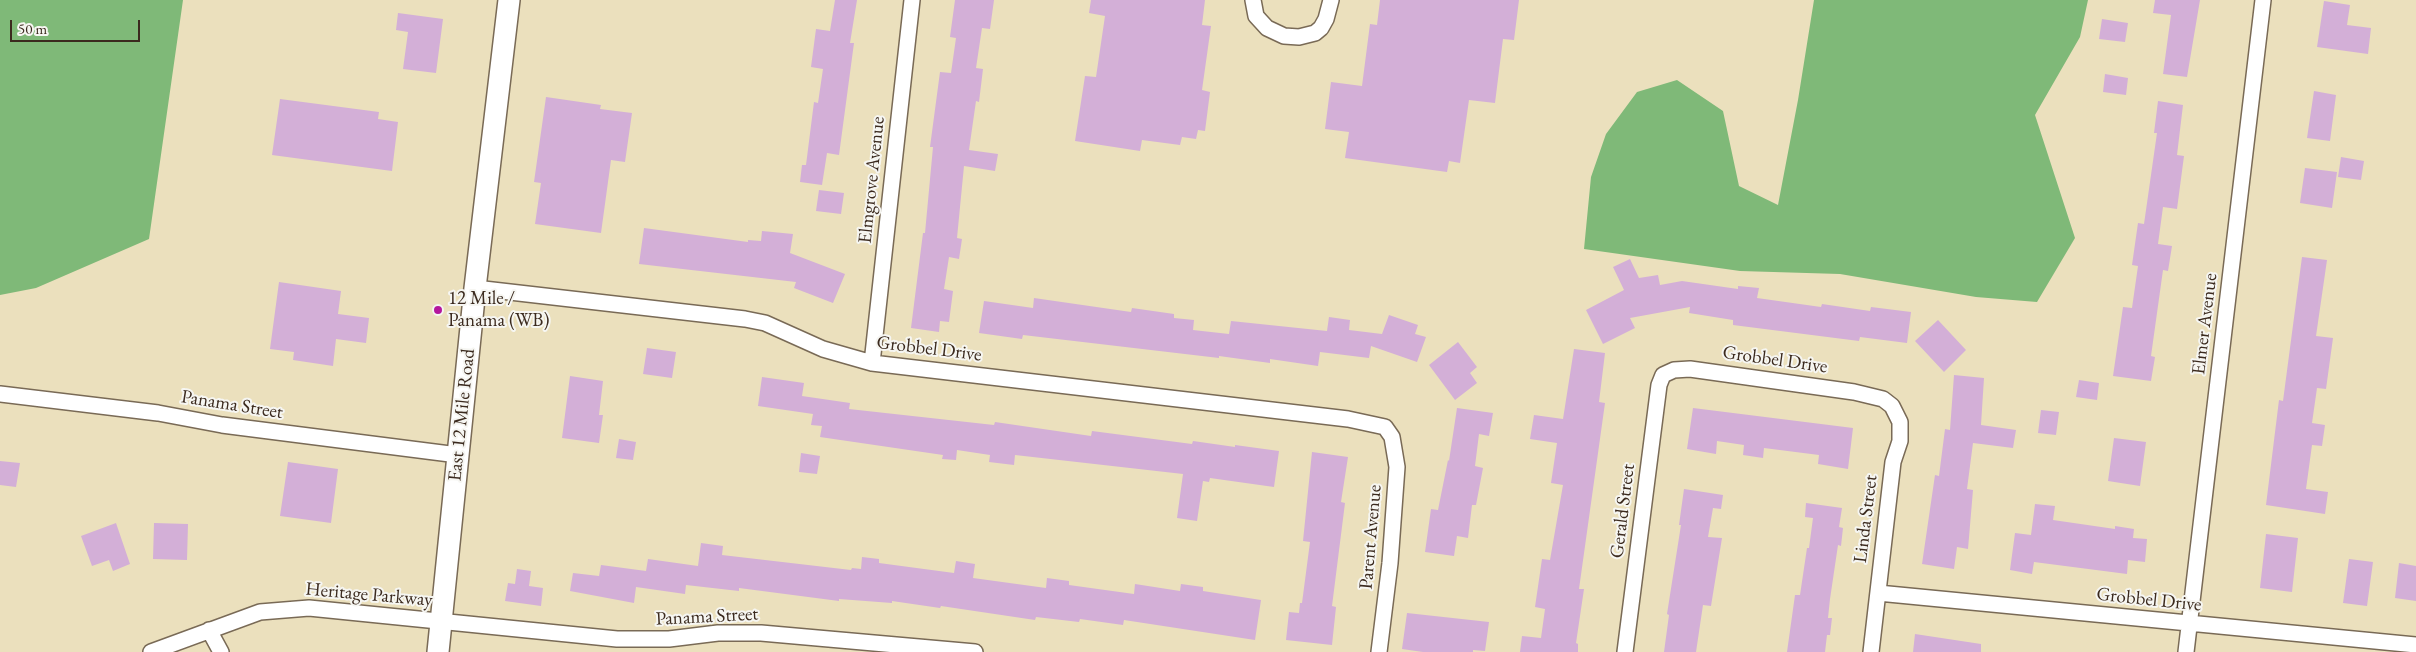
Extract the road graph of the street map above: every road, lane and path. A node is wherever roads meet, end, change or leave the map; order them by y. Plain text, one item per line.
1 (509, 0) edge
2 (912, 0) edge
3 (1253, 0) edge
4 (1331, 0) edge
5 (2263, 0) edge
6 (475, 288) junction
7 (872, 364) junction
8 (1662, 375) joint
9 (0, 394) edge
10 (1883, 399) joint
11 (1385, 427) joint
12 (458, 454) junction
13 (1878, 594) junction
14 (441, 621) junction
15 (2189, 624) junction
16 (209, 630) junction
17 (2416, 645) edge
18 (152, 652) edge
19 (221, 652) edge
20 (438, 652) edge
21 (975, 652) edge
22 (1379, 652) edge
23 (1625, 652) edge
24 (1871, 652) edge
25 (2186, 652) edge

1 - 6 main road, East 12 Mile Road
2 - 7 street, Elmgrove Avenue
3 - 4 street
5 - 15 street, Elmer Avenue
6 - 7 street, Grobbel Drive
6 - 12 main road, East 12 Mile Road
7 - 11 street, Grobbel Drive
8 - 10 street, Grobbel Drive
8 - 23 street, Gerald Street
9 - 12 street, Panama Street
10 - 13 street, Linda Street
11 - 22 street, Parent Avenue
12 - 14 main road, East 12 Mile Road
13 - 15 street, Grobbel Drive
13 - 24 street, Linda Street
14 - 16 street, Heritage Parkway
14 - 20 main road, East 12 Mile Road
14 - 21 street, Panama Street
15 - 17 street, Grobbel Drive
15 - 25 street, Elmer Avenue
16 - 18 street, Heritage Parkway
16 - 19 street

